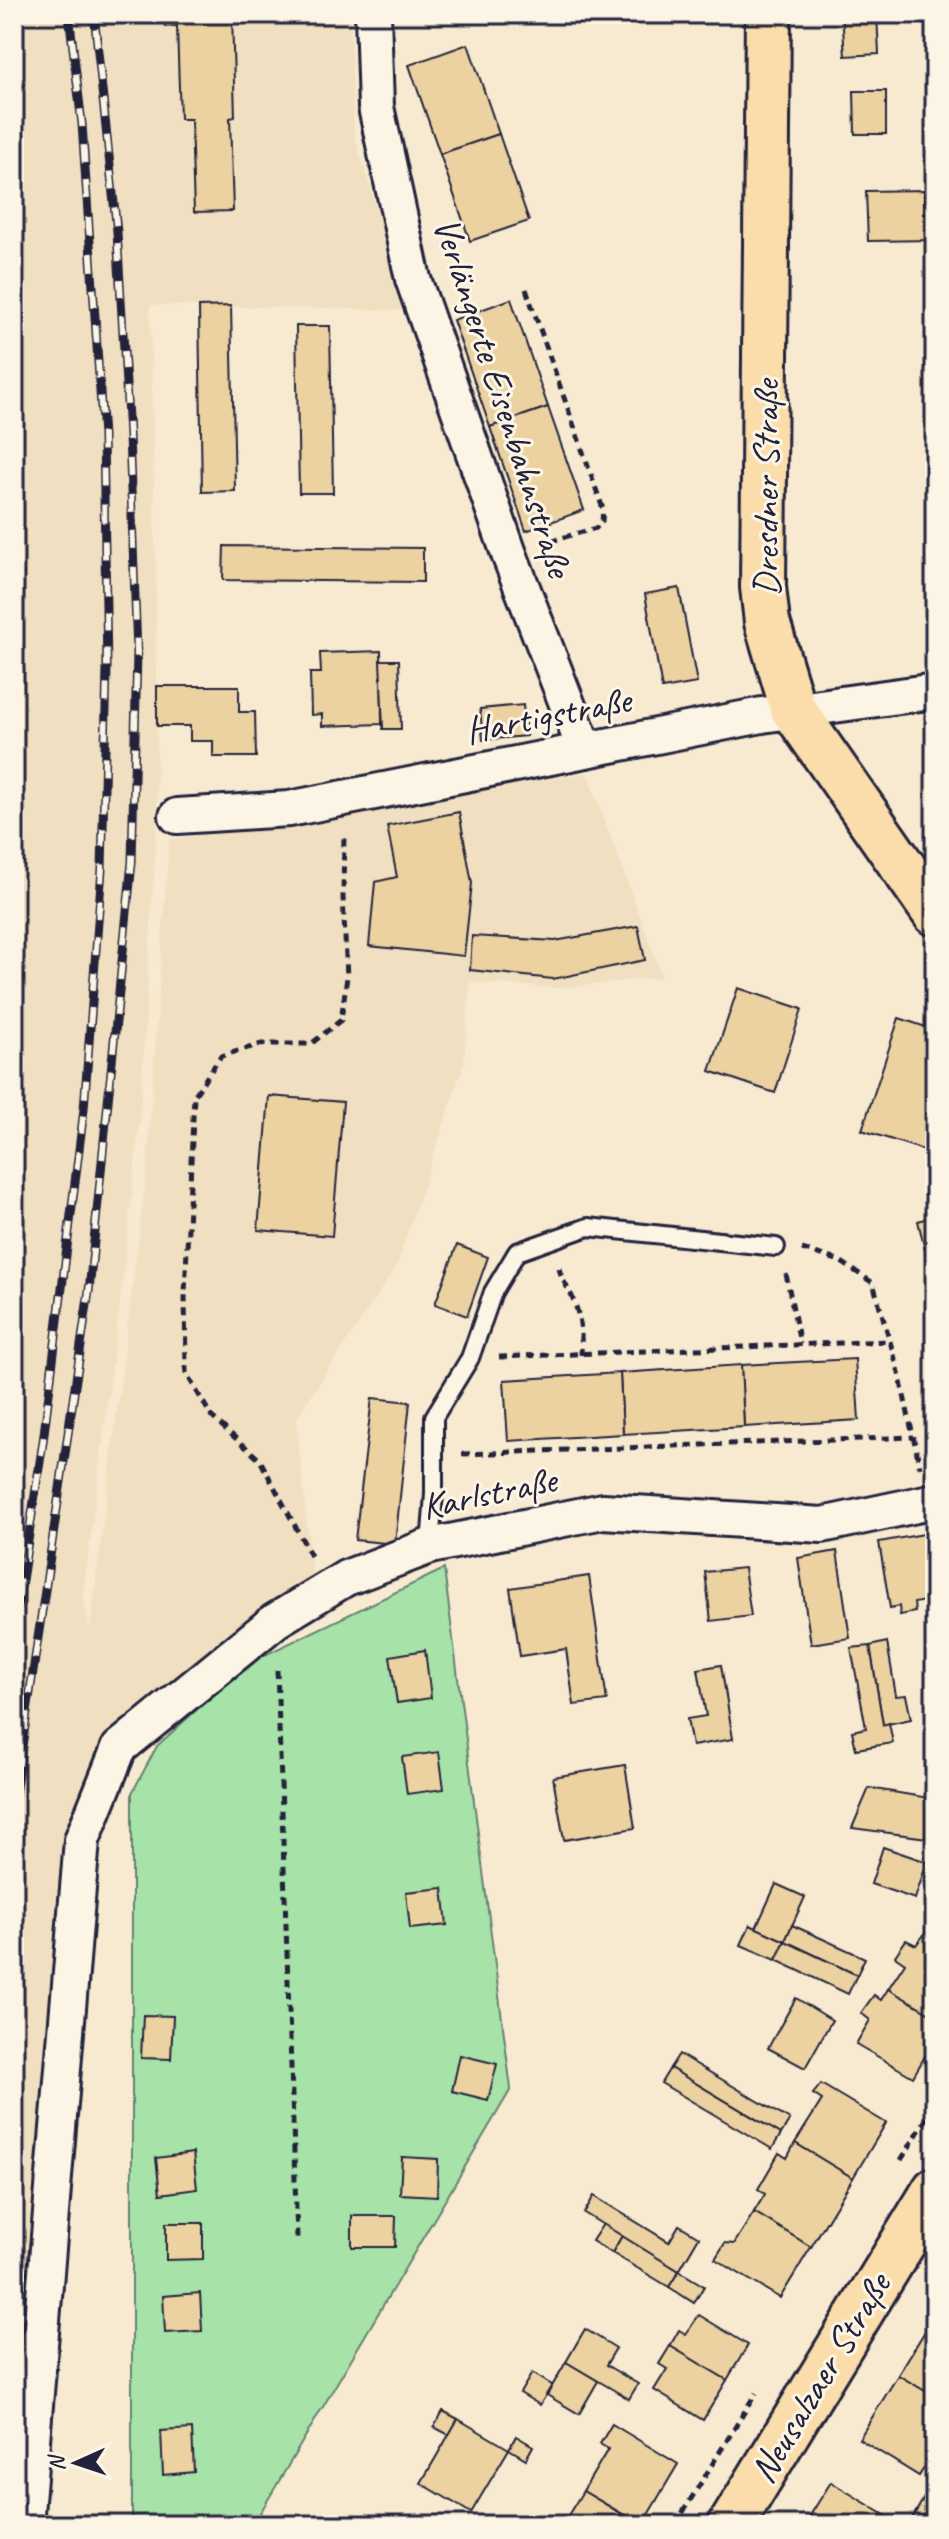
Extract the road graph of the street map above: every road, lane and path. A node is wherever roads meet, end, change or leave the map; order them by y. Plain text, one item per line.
1 (373, 14) edge
2 (768, 14) edge
3 (526, 289) dead end
4 (509, 554) junction
5 (935, 691) edge
6 (793, 709) junction
7 (585, 750) junction
8 (345, 798) junction
9 (177, 816) dead end
10 (935, 913) edge
11 (553, 1238) junction
12 (776, 1247) junction
13 (889, 1341) junction
14 (800, 1344) junction
15 (581, 1355) junction
16 (470, 1358) junction
17 (913, 1437) junction
18 (432, 1455) junction
19 (931, 1501) edge
20 (430, 1546) junction
21 (330, 1588) junction
22 (275, 1621) junction
23 (935, 2190) edge
24 (297, 2238) dead end
25 (25, 2525) edge
26 (731, 2525) edge

1 - 4 street, Verlängerte Eisenbahnstraße
2 - 6 main road, Dresdner Straße
3 - 4 path
4 - 7 street, Verlängerte Eisenbahnstraße
5 - 6 street, Hartigstraße
6 - 7 street, Hartigstraße
6 - 10 main road, Dresdner Straße
7 - 8 street, Hartigstraße
8 - 9 street, Hartigstraße
8 - 21 path
11 - 12 lane
11 - 15 path
11 - 16 lane
12 - 13 path
12 - 14 path
13 - 14 path
13 - 17 path
14 - 15 path
15 - 16 path
16 - 18 lane
17 - 18 path
17 - 19 path
18 - 20 lane
19 - 20 street, Karlstraße
20 - 21 street, Karlstraße
21 - 22 street, Karlstraße
22 - 24 path
22 - 25 street, Karlstraße
23 - 26 main road, Neusalzaer Straße

